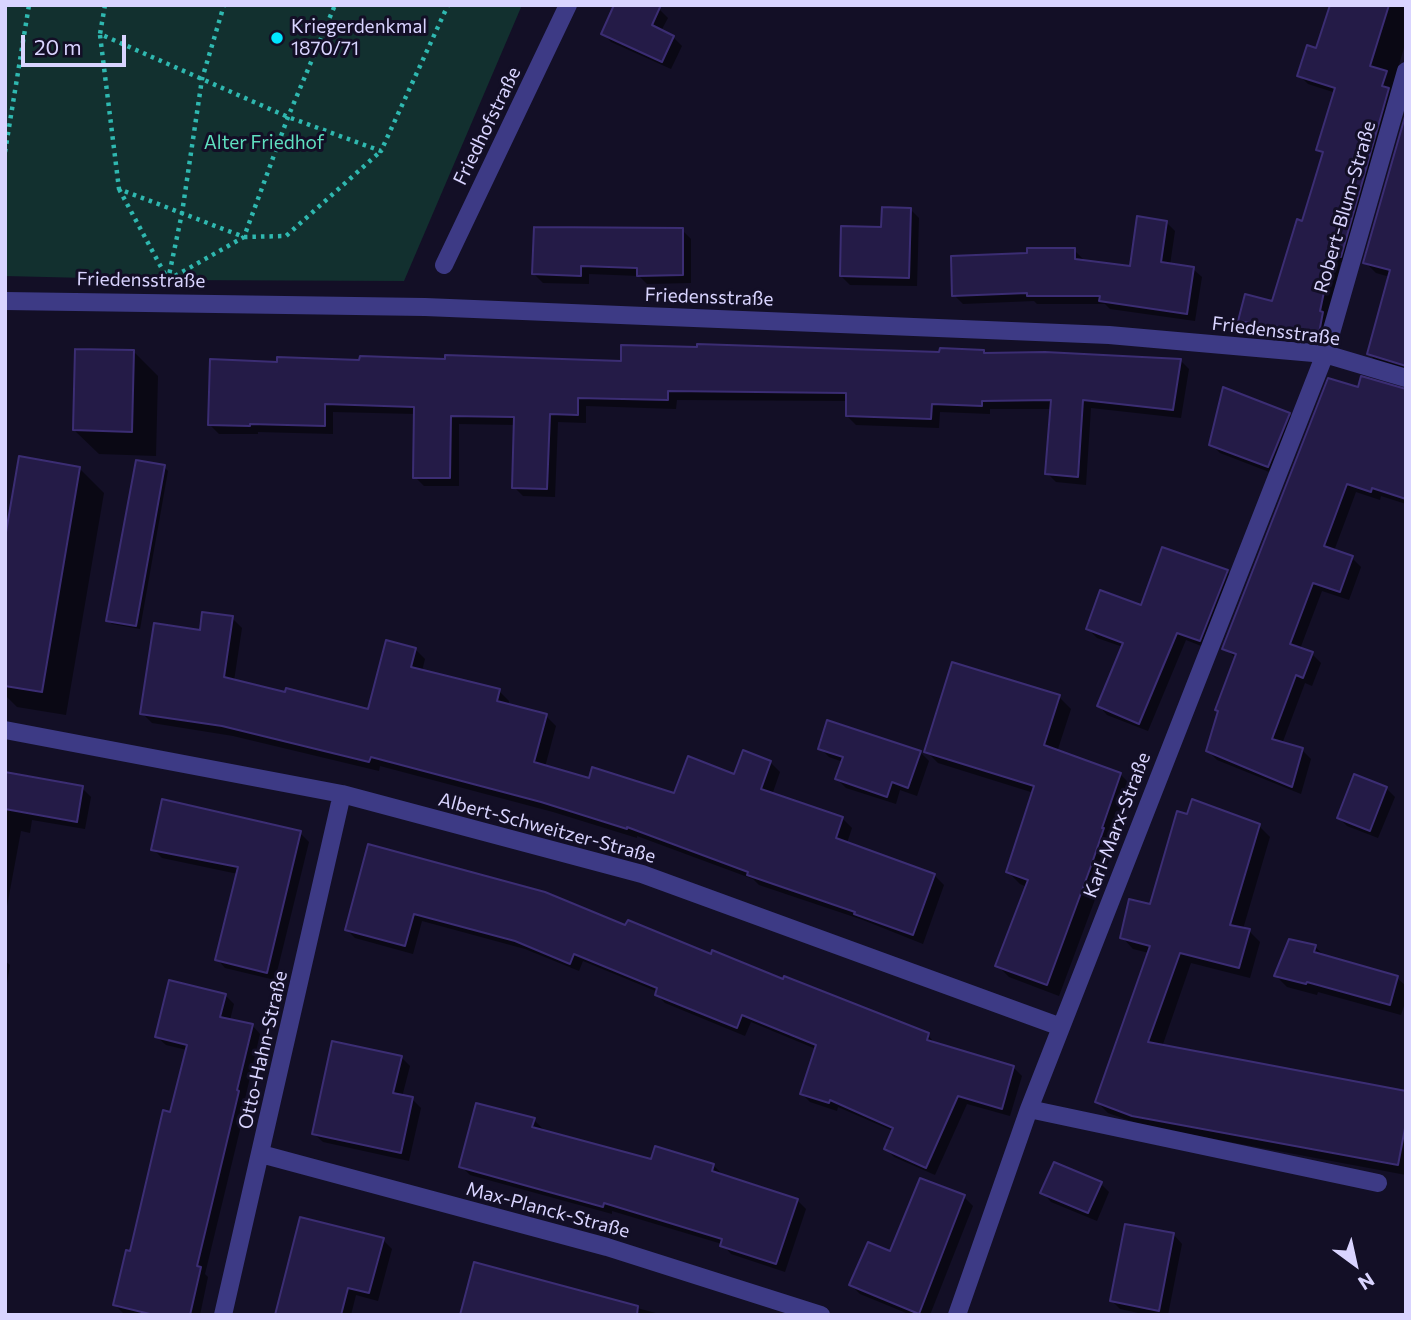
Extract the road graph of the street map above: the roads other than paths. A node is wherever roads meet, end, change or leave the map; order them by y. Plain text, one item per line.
1 (568, 5) edge
2 (1406, 71) edge
3 (444, 265) dead end
4 (5, 301) edge
5 (1325, 354) junction
6 (1406, 378) edge
7 (5, 730) edge
8 (342, 794) junction
9 (1061, 1027) junction
10 (1029, 1109) junction
11 (261, 1154) junction
12 (1378, 1182) dead end
13 (223, 1315) edge
14 (821, 1315) edge
15 (957, 1315) edge

1 - 3 street, Friedhofstraße
2 - 5 street, Robert-Blum-Straße
4 - 5 street, Friedensstraße
5 - 6 street, Friedensstraße
5 - 9 street, Karl-Marx-Straße
7 - 8 street, Albert-Schweitzer-Straße
8 - 9 street, Albert-Schweitzer-Straße
8 - 11 street, Otto-Hahn-Straße
9 - 10 street, Karl-Marx-Straße
10 - 12 street
10 - 15 street, Karl-Marx-Straße
11 - 13 street, Otto-Hahn-Straße
11 - 14 street, Max-Planck-Straße

